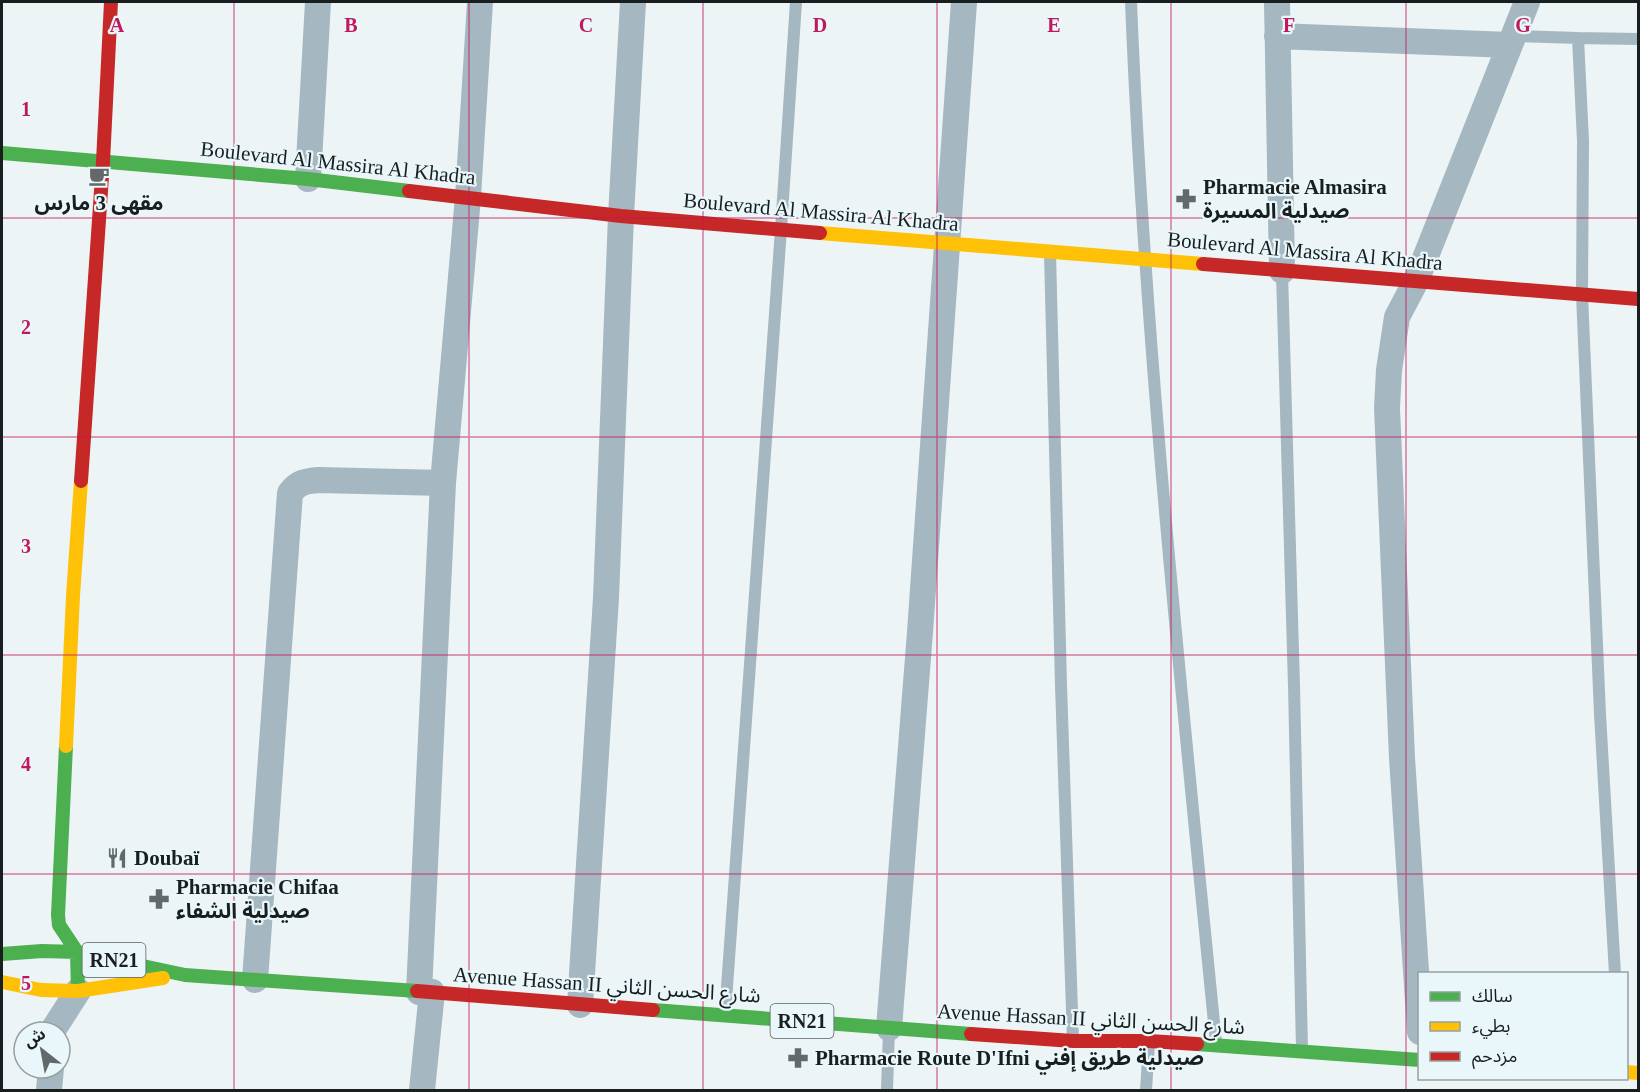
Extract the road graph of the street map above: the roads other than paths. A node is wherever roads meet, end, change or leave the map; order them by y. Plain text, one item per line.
1 (111, 2) edge
2 (318, 2) edge
3 (480, 2) edge
4 (633, 2) edge
5 (796, 2) edge
6 (964, 2) edge
7 (1131, 2) edge
8 (1277, 2) edge
9 (1527, 2) edge
10 (1277, 36) junction
11 (1578, 38) junction
12 (1638, 39) edge
13 (1511, 41) junction
14 (2, 153) edge
15 (103, 162) junction
16 (308, 179) junction
17 (468, 197) junction
18 (621, 216) junction
19 (781, 229) junction
20 (948, 243) junction
21 (1050, 252) junction
22 (1145, 260) junction
23 (1282, 271) junction
24 (1416, 281) junction
25 (1582, 295) junction
26 (1638, 299) edge
27 (443, 483) junction
28 (48, 942) junction
29 (77, 952) junction
30 (2, 954) edge
31 (1615, 972) edge
32 (185, 975) junction
33 (255, 980) junction
34 (2, 982) edge
35 (41, 985) junction
36 (78, 991) junction
37 (425, 992) junction
38 (580, 1005) junction
39 (725, 1015) junction
40 (1418, 1016) edge
41 (49, 1020) edge
42 (59, 1020) edge
43 (889, 1028) junction
44 (1073, 1041) junction
45 (1149, 1041) junction
46 (1217, 1047) junction
47 (1302, 1051) junction
48 (1418, 1060) edge
49 (422, 1090) edge
50 (887, 1090) edge
51 (1146, 1090) edge

1 - 15 street
2 - 16 street
3 - 17 street
4 - 18 street
5 - 19 lane
6 - 20 street
7 - 22 lane
8 - 10 street
9 - 13 street
10 - 13 street
10 - 23 street
11 - 12 lane
11 - 13 lane
11 - 25 lane
13 - 24 street
14 - 15 street, Boulevard Al Massira Al Khadra
15 - 16 street, Boulevard Al Massira Al Khadra
15 - 28 street
16 - 17 street, Boulevard Al Massira Al Khadra
17 - 18 street, Boulevard Al Massira Al Khadra
17 - 27 street
18 - 19 street, Boulevard Al Massira Al Khadra
18 - 38 street
19 - 20 street, Boulevard Al Massira Al Khadra
19 - 39 lane
20 - 21 street, Boulevard Al Massira Al Khadra
20 - 43 street
21 - 22 street, Boulevard Al Massira Al Khadra
21 - 44 lane
22 - 23 street, Boulevard Al Massira Al Khadra
22 - 46 lane
23 - 24 street, Boulevard Al Massira Al Khadra
23 - 47 lane
24 - 25 street, Boulevard Al Massira Al Khadra
24 - 40 street
25 - 26 street, Boulevard Al Massira Al Khadra
25 - 31 lane
27 - 33 street
27 - 37 street
28 - 29 street, Avenue Hassan II شارع الحسن الثاني / RN21
28 - 29 street
28 - 30 street, Avenue Hassan II شارع الحسن الثاني / RN21
29 - 32 street, Avenue Hassan II شارع الحسن الثاني / RN21
29 - 36 street
32 - 33 street, Avenue Hassan II شارع الحسن الثاني / RN21
32 - 36 street, Avenue Hassan II شارع الحسن الثاني / RN21
33 - 37 street, Avenue Hassan II شارع الحسن الثاني / RN21
34 - 35 street, Avenue Hassan II شارع الحسن الثاني / RN21
35 - 36 street, Avenue Hassan II شارع الحسن الثاني / RN21
35 - 41 street
36 - 42 street
37 - 38 street, Avenue Hassan II شارع الحسن الثاني / RN21
37 - 49 street
38 - 39 street, Avenue Hassan II شارع الحسن الثاني / RN21
39 - 43 street, Avenue Hassan II شارع الحسن الثاني / RN21
43 - 44 street, Avenue Hassan II شارع الحسن الثاني / RN21
43 - 50 lane
44 - 45 street, Avenue Hassan II شارع الحسن الثاني / RN21
45 - 46 street, Avenue Hassan II شارع الحسن الثاني / RN21
45 - 51 lane
46 - 47 street, Avenue Hassan II شارع الحسن الثاني / RN21
47 - 48 street, Avenue Hassan II شارع الحسن الثاني / RN21

